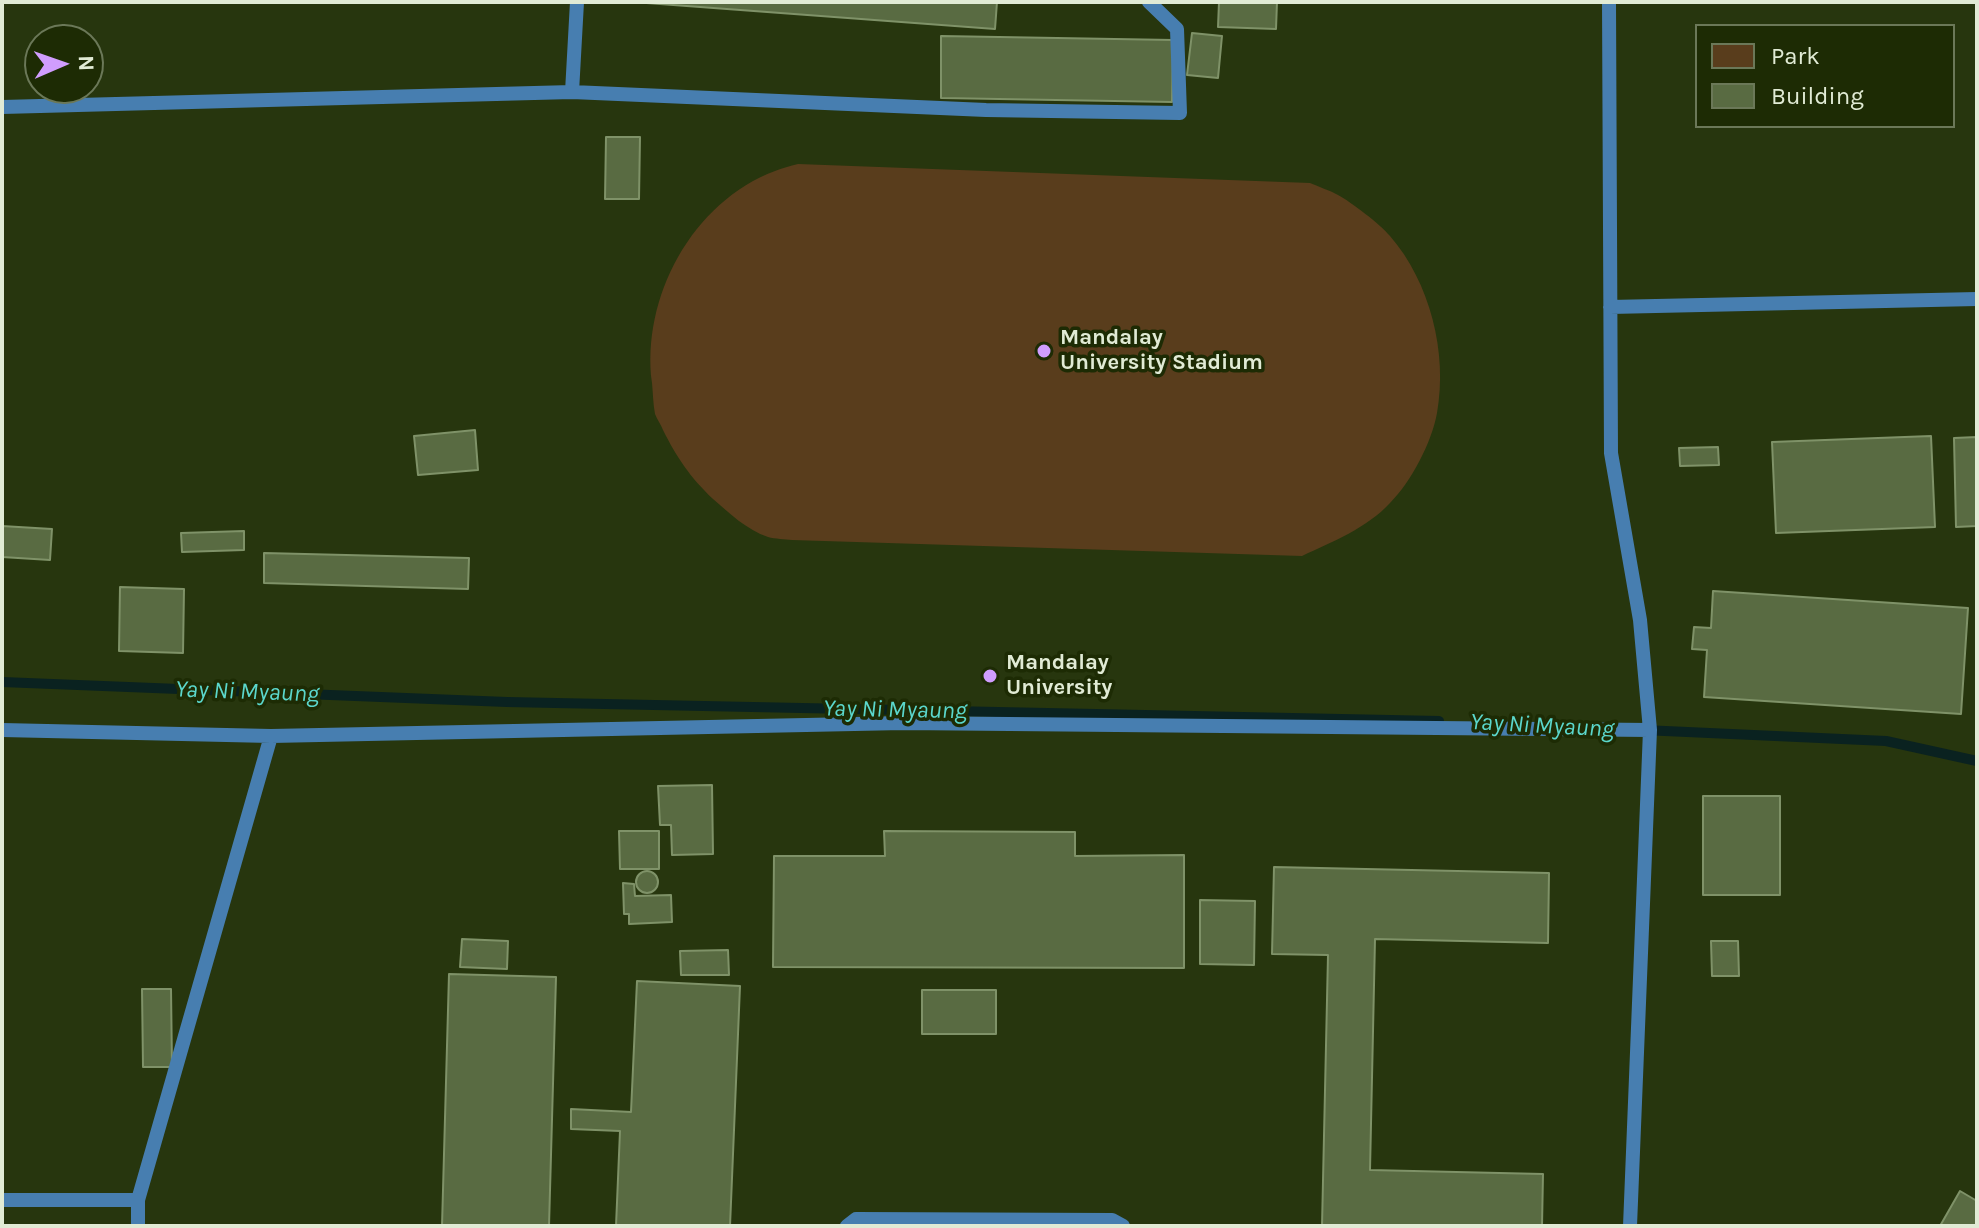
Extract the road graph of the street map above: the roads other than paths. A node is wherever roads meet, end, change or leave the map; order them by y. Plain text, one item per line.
1 (577, 2) edge
2 (1149, 2) edge
3 (1609, 2) edge
4 (572, 92) junction
5 (2, 107) edge
6 (1977, 299) edge
7 (1610, 307) junction
8 (2, 730) edge
9 (1650, 730) junction
10 (271, 736) junction
11 (2, 1200) edge
12 (138, 1200) junction
13 (138, 1226) edge
14 (847, 1226) edge
15 (1123, 1226) edge
16 (1630, 1226) edge

1 - 4 lane
2 - 4 lane
3 - 7 lane
4 - 5 lane
6 - 7 lane
7 - 9 lane
8 - 10 lane
9 - 10 lane
9 - 16 lane
10 - 12 lane
11 - 12 lane
12 - 13 lane
14 - 15 lane

